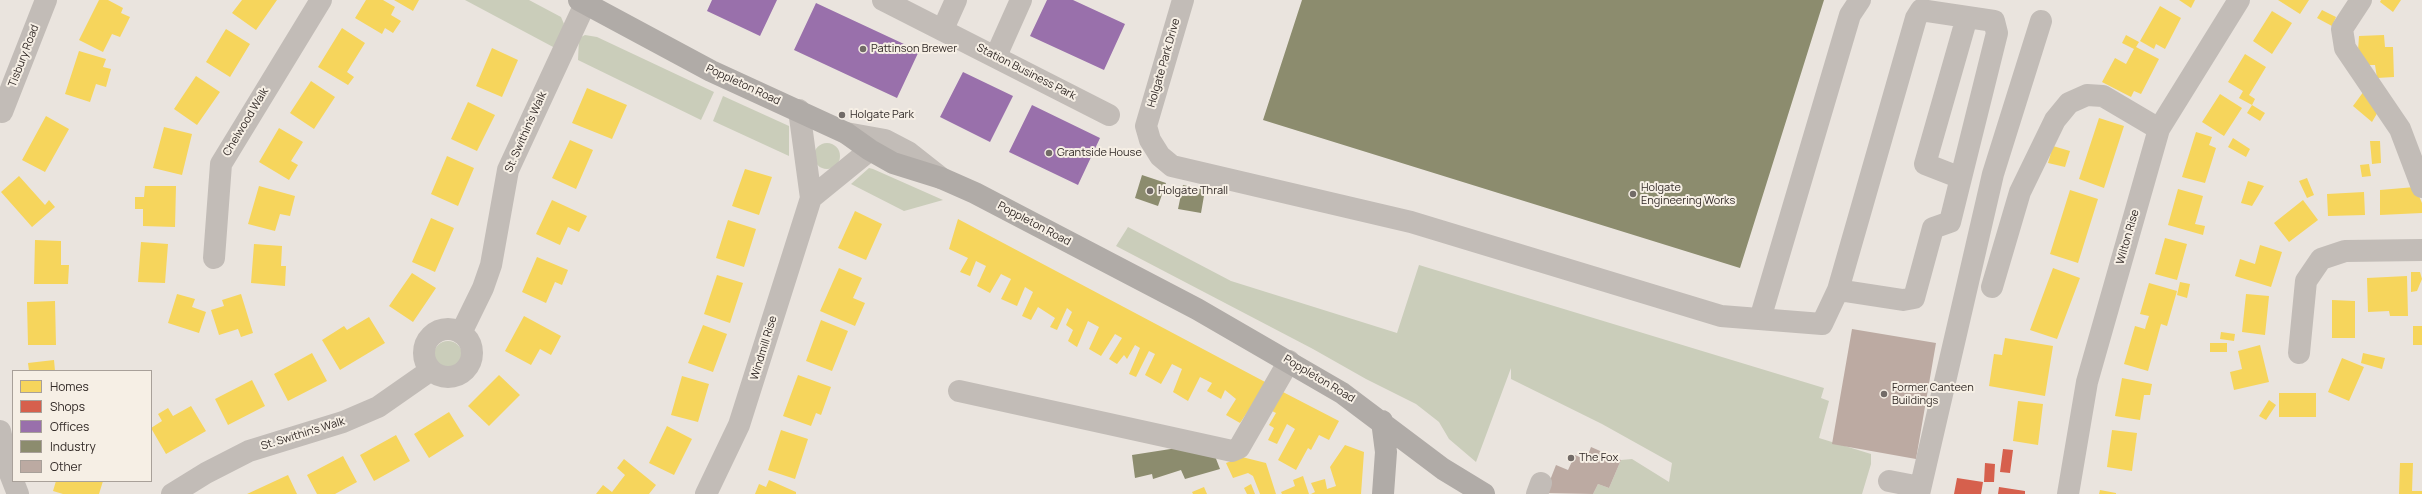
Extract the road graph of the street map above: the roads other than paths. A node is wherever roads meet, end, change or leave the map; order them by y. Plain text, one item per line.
1 (46, 0) edge
2 (321, 0) edge
3 (956, 0) edge
4 (1021, 0) edge
5 (1183, 0) edge
6 (1860, 0) edge
7 (2240, 0) edge
8 (2361, 0) edge
9 (890, 1) edge
10 (582, 2) edge
11 (1967, 17) junction
12 (2041, 21) dead end
13 (943, 29) junction
14 (996, 56) junction
15 (799, 110) junction
16 (2, 112) dead end
17 (1109, 114) dead end
18 (2159, 129) junction
19 (846, 133) junction
20 (870, 150) junction
21 (941, 178) junction
22 (1961, 178) junction
23 (2422, 188) edge
24 (811, 198) junction
25 (2422, 250) edge
26 (214, 258) dead end
27 (1992, 287) dead end
28 (1838, 290) junction
29 (1760, 319) junction
30 (461, 333) junction
31 (2299, 353) dead end
32 (1289, 361) junction
33 (431, 370) junction
34 (959, 391) dead end
35 (1382, 421) junction
36 (0, 431) edge
37 (12, 479) edge
38 (1889, 481) dead end
39 (13, 482) edge
40 (1473, 491) edge
41 (1919, 491) edge
42 (18, 494) edge
43 (172, 494) edge
44 (706, 494) edge
45 (1383, 494) edge
46 (2068, 494) edge

1 - 16 street, Tisbury Road
2 - 26 street, Chelwood Walk
3 - 13 street
4 - 14 street
5 - 29 street, Holgate Park Drive
6 - 29 street
7 - 18 street, Wilton Rise
8 - 23 street
9 - 13 street, Station Business Park
10 - 15 main road, Poppleton Road
10 - 30 street, St. Swithin's Walk
11 - 22 street
11 - 22 street
11 - 28 street
12 - 41 street
13 - 14 street, Station Business Park
14 - 17 street, Station Business Park
15 - 19 main road, Poppleton Road
15 - 24 street, Windmill Rise
18 - 27 street
18 - 46 street, Wilton Rise
19 - 20 main road, Poppleton Road
19 - 21 street
20 - 21 main road, Poppleton Road
20 - 24 street
21 - 32 main road, Poppleton Road
22 - 28 street
24 - 44 street, Windmill Rise
25 - 31 street
28 - 29 street
30 - 33 street
30 - 33 street
32 - 34 street
32 - 35 main road, Poppleton Road
33 - 43 street, St. Swithin's Walk
35 - 40 main road, Poppleton Road
35 - 45 main road
36 - 37 street
38 - 41 street
39 - 42 street

